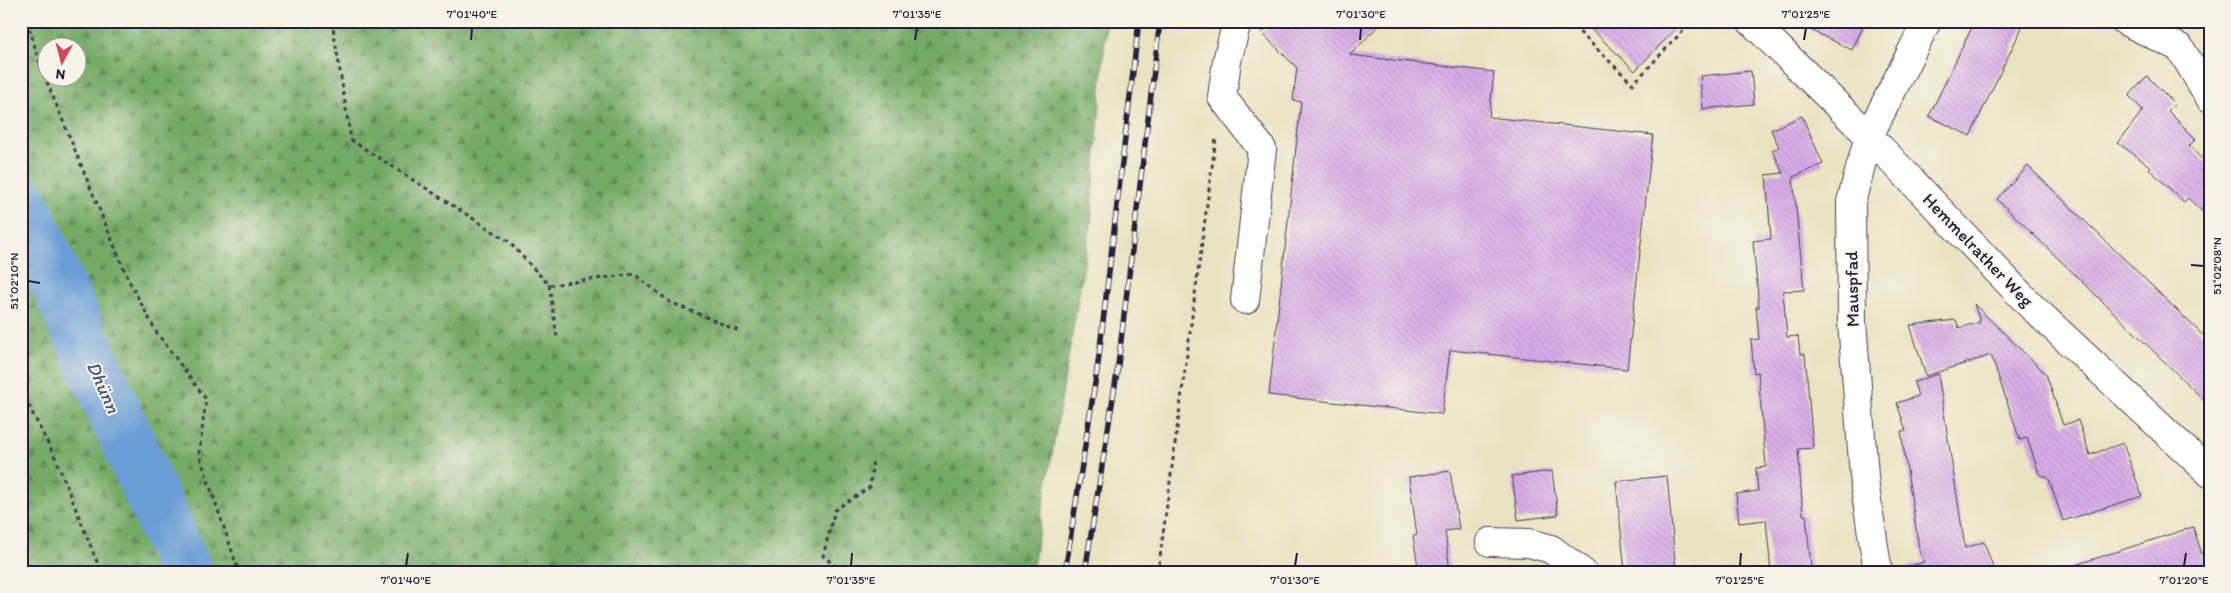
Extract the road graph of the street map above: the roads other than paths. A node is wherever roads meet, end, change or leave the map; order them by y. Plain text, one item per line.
1 (1237, 21) edge
2 (1750, 21) edge
3 (1926, 21) edge
4 (2126, 21) edge
5 (2210, 98) edge
6 (1870, 136) junction
7 (1245, 300) dead end
8 (2210, 473) edge
9 (1490, 542) dead end
10 (1576, 568) edge
11 (1878, 572) edge

1 - 7 street
2 - 6 street, Hemmelrather Weg
3 - 6 street, Mauspfad
4 - 5 street
6 - 8 street, Hemmelrather Weg
6 - 11 street, Mauspfad
9 - 10 street

